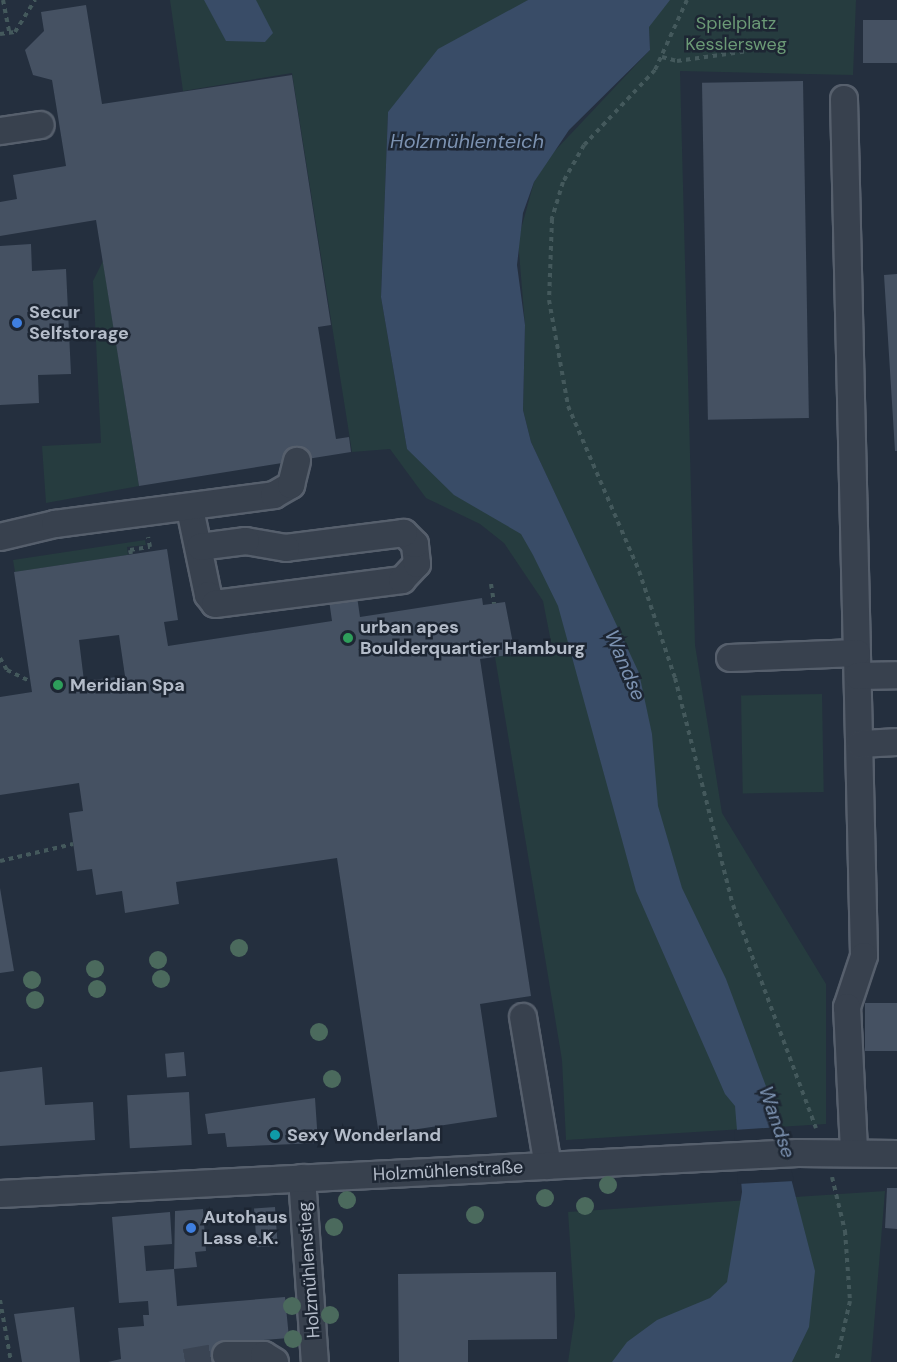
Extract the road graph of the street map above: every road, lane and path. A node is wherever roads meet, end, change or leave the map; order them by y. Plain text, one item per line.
1 (3, 0) edge
2 (35, 0) edge
3 (687, 0) edge
4 (9, 32) junction
5 (0, 34) edge
6 (748, 51) dead end
7 (662, 57) junction
8 (844, 99) dead end
9 (41, 125) dead end
10 (0, 130) edge
11 (297, 461) dead end
12 (190, 509) junction
13 (0, 537) edge
14 (148, 538) dead end
15 (200, 547) junction
16 (131, 554) dead end
17 (491, 584) dead end
18 (494, 604) dead end
19 (0, 658) edge
20 (730, 658) dead end
21 (858, 665) junction
22 (897, 675) edge
23 (30, 681) dead end
24 (897, 742) edge
25 (860, 744) junction
26 (73, 844) dead end
27 (0, 861) edge
28 (523, 1017) dead end
29 (826, 1152) junction
30 (854, 1152) junction
31 (897, 1154) edge
32 (548, 1166) junction
33 (302, 1178) junction
34 (0, 1194) edge
35 (0, 1300) edge
36 (226, 1356) tunnel mouth
37 (11, 1362) edge
38 (275, 1362) edge
39 (315, 1362) edge
40 (836, 1362) edge

1 - 4 path
2 - 4 path
3 - 7 path
4 - 5 path
6 - 7 path
7 - 29 path
8 - 21 street
9 - 10 street
11 - 12 street
12 - 13 street
12 - 15 street
14 - 16 path
15 - 15 street
17 - 18 path
19 - 23 path
20 - 21 street
21 - 22 street
21 - 25 street
24 - 25 street
25 - 30 street
26 - 27 path
28 - 32 street
29 - 30 street, Holzmühlenstraße
29 - 32 street, Holzmühlenstraße
29 - 40 path
30 - 31 street, Holzmühlenstraße
32 - 33 street, Holzmühlenstraße
33 - 34 street, Holzmühlenstraße
33 - 39 street, Holzmühlenstieg
35 - 37 path
36 - 38 street

